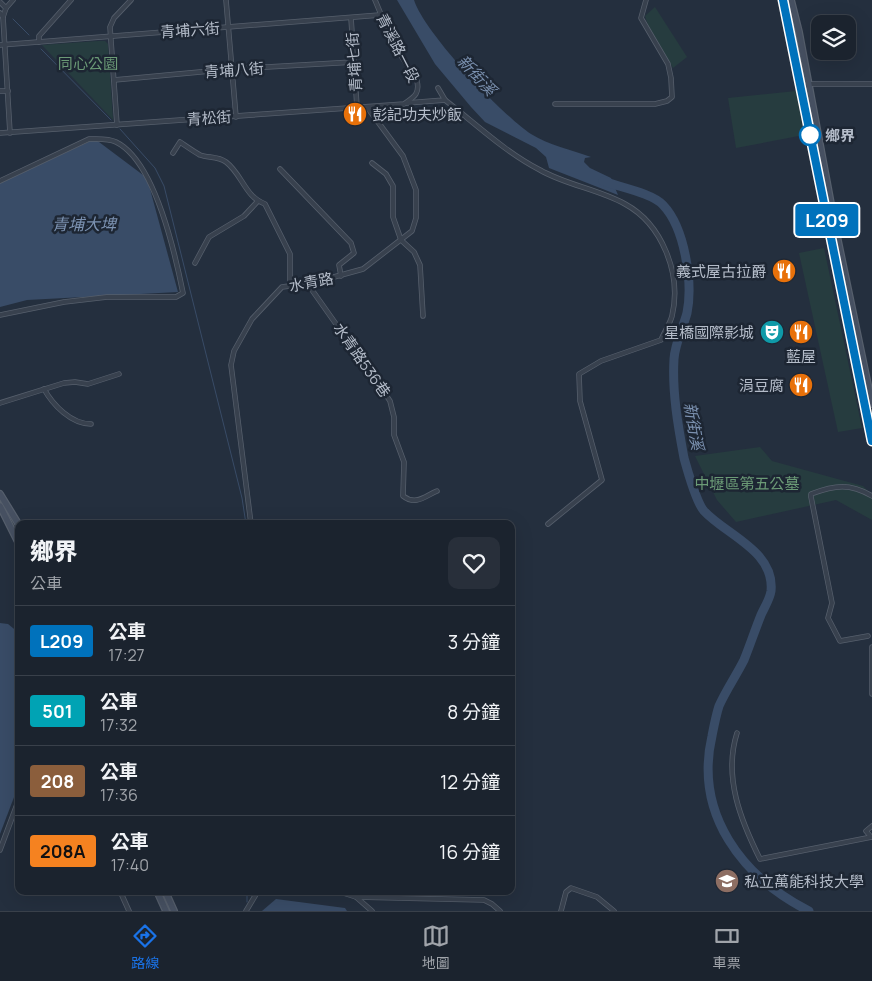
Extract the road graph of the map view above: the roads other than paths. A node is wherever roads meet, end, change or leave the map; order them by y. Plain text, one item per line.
1 (14, 0) edge
2 (71, 0) edge
3 (131, 0) edge
4 (226, 0) edge
5 (375, 0) edge
6 (646, 0) edge
7 (783, 0) edge
8 (791, 0) edge
9 (0, 2) edge
10 (6, 8) junction
11 (1, 15) edge
12 (380, 15) junction
13 (351, 18) junction
14 (228, 28) junction
15 (110, 36) junction
16 (39, 42) junction
17 (2, 45) edge
18 (354, 62) junction
19 (232, 69) junction
20 (114, 80) junction
21 (808, 84) junction
22 (872, 84) edge
23 (438, 88) dead end
24 (801, 89) junction
25 (0, 91) edge
26 (8, 91) junction
27 (445, 100) junction
28 (405, 104) junction
29 (555, 104) dead end
30 (367, 106) junction
31 (357, 107) junction
32 (236, 117) junction
33 (117, 125) junction
34 (10, 132) junction
35 (0, 134) edge
36 (173, 153) dead end
37 (372, 163) dead end
38 (280, 169) dead end
39 (0, 181) edge
40 (258, 202) junction
41 (401, 240) junction
42 (195, 263) dead end
43 (341, 276) junction
44 (307, 283) junction
45 (290, 286) junction
46 (0, 315) edge
47 (423, 316) dead end
48 (119, 374) dead end
49 (44, 389) junction
50 (0, 403) edge
51 (872, 403) edge
52 (864, 404) junction
53 (91, 424) dead end
54 (872, 441) edge
55 (437, 491) dead end
56 (0, 494) edge
57 (872, 496) edge
58 (0, 506) edge
59 (17, 520) edge
60 (250, 520) edge
61 (548, 524) dead end
62 (15, 536) edge
63 (868, 636) dead end
64 (872, 647) edge
65 (872, 694) edge
66 (737, 733) dead end
67 (15, 810) edge
68 (872, 826) edge
69 (872, 837) edge
70 (0, 850) edge
71 (122, 895) edge
72 (158, 895) edge
73 (167, 895) edge
74 (256, 895) edge
75 (350, 895) edge
76 (356, 897) junction
77 (129, 911) edge
78 (166, 911) edge
79 (174, 911) edge
80 (246, 911) edge
81 (372, 911) edge
82 (500, 911) edge
83 (561, 911) edge
84 (614, 911) edge

1 - 10 street
2 - 16 street
3 - 15 street
4 - 14 street
5 - 12 street, 青溪路一段
6 - 29 street
7 - 24 main road
8 - 21 main road
9 - 10 street
10 - 11 street
11 - 17 street
12 - 13 street, 青埔六街
12 - 28 street, 青溪路一段
13 - 14 street, 青埔六街
13 - 18 street, 青埔七街
14 - 15 street, 青埔六街
14 - 19 street
15 - 16 street, 青埔六街
15 - 20 street
16 - 17 street, 青埔六街
17 - 26 street
18 - 19 street, 青埔八街
18 - 31 street, 青埔七街
19 - 20 street, 青埔八街
19 - 32 street
20 - 33 street
21 - 22 street
21 - 24 street
21 - 51 main road
23 - 27 street
24 - 52 main road
25 - 26 street
26 - 34 street
27 - 28 street, 青松街
27 - 61 street
28 - 30 street, 青松街
30 - 31 street, 青松街
30 - 41 street, 水青路
31 - 32 street, 青松街
32 - 33 street, 青松街
33 - 34 street, 青松街
34 - 35 street, 青松街
36 - 40 street
37 - 41 street
38 - 43 street
39 - 46 street
40 - 42 street
40 - 45 street
41 - 43 street, 水青路
41 - 47 street
43 - 44 street, 水青路
44 - 45 street, 水青路
44 - 55 street, 水青路536巷
45 - 60 street, 水青路
48 - 49 street
49 - 50 street
49 - 53 street
51 - 52 street
52 - 54 main road
56 - 59 main road
57 - 63 street
58 - 62 main road
64 - 65 street
66 - 69 street
67 - 70 street
68 - 69 street
71 - 77 street
72 - 78 main road
73 - 79 main road
74 - 80 street
75 - 76 street
76 - 81 street
76 - 82 street
83 - 84 street

